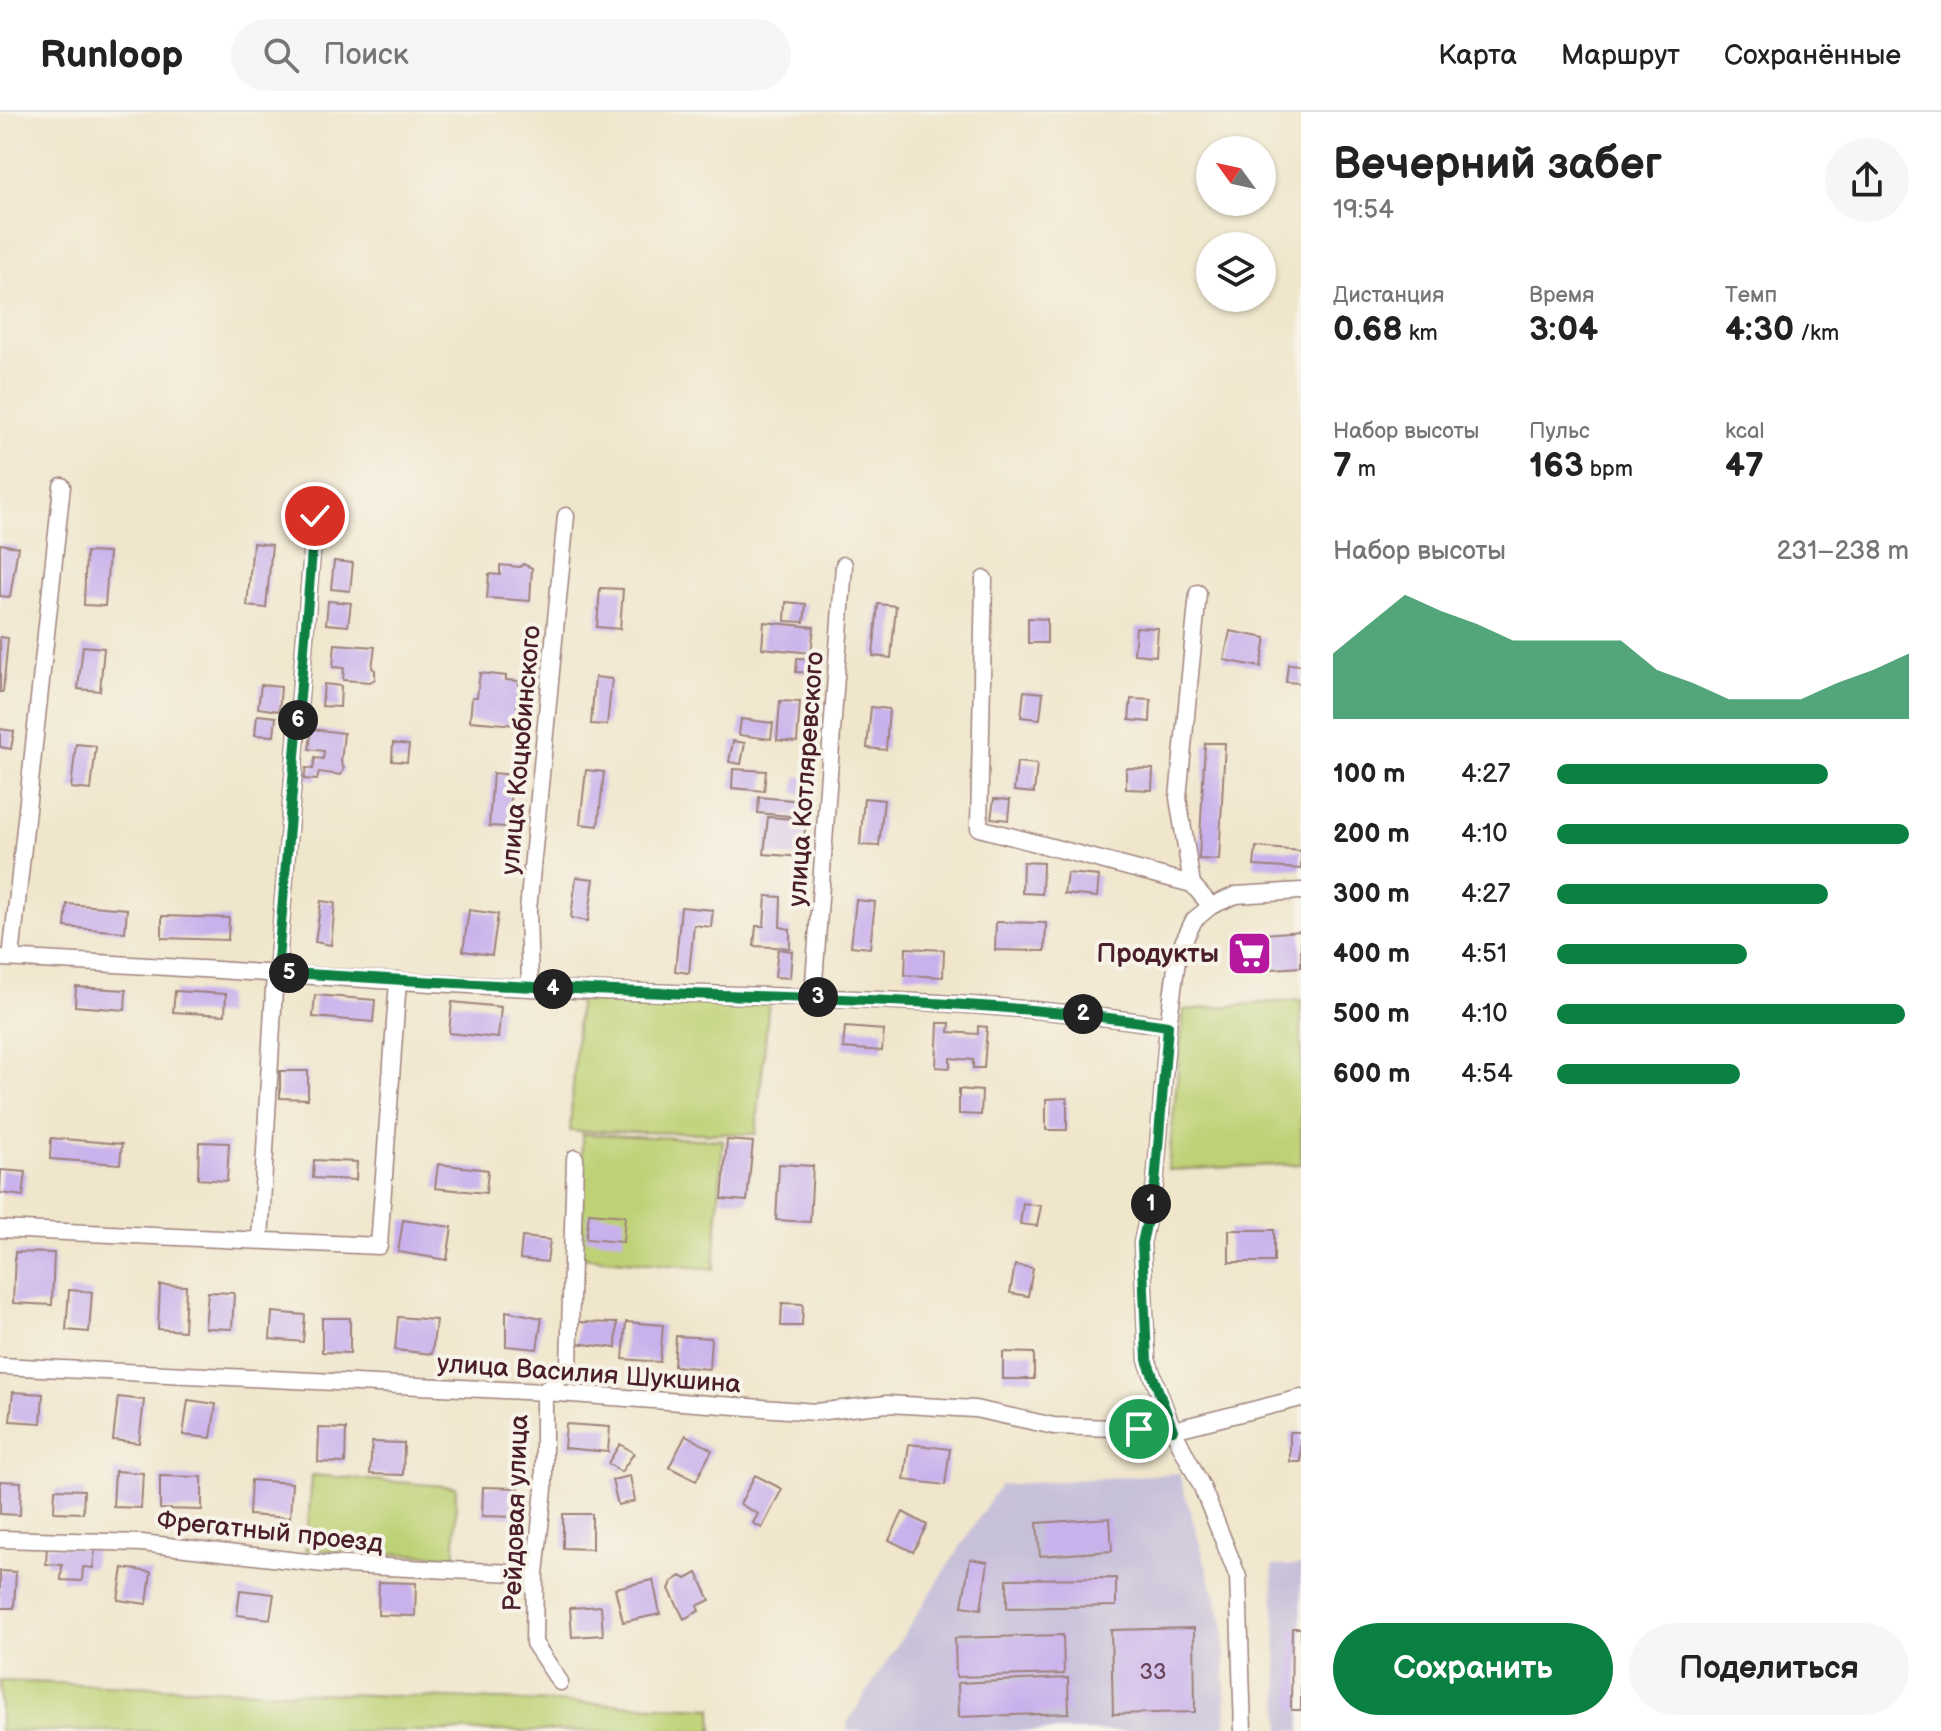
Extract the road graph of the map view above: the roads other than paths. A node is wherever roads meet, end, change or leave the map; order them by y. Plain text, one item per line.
1 (62, 486) dead end
2 (315, 516) dead end
3 (566, 516) dead end
4 (844, 565) dead end
5 (984, 579) dead end
6 (1198, 593) dead end
7 (1192, 884) junction
8 (1301, 891) edge
9 (1211, 906) junction
10 (5, 958) edge
11 (276, 972) junction
12 (398, 980) junction
13 (530, 988) junction
14 (813, 996) junction
15 (1168, 1026) junction
16 (575, 1158) dead end
17 (0, 1229) edge
18 (260, 1240) junction
19 (0, 1366) edge
20 (544, 1392) junction
21 (1301, 1398) edge
22 (1173, 1430) junction
23 (0, 1539) edge
24 (535, 1574) junction
25 (560, 1682) dead end
26 (1243, 1731) edge

1 - 10 street
2 - 11 street
3 - 13 street, улица Коцюбинского
4 - 14 street, улица Котляревского
5 - 7 street
6 - 7 street
7 - 9 street
8 - 9 street
9 - 15 street
10 - 11 street
11 - 12 street
11 - 18 street
12 - 13 street
12 - 18 street
13 - 14 street
14 - 15 street
15 - 22 street
16 - 20 street, Рейдовая улица
17 - 18 street
19 - 20 street, улица Василия Шукшина
20 - 22 street, улица Василия Шукшина
20 - 24 street, Рейдовая улица
21 - 22 street, улица Василия Шукшина
22 - 26 street
23 - 24 street, Фрегатный проезд
24 - 25 street, Рейдовая улица

